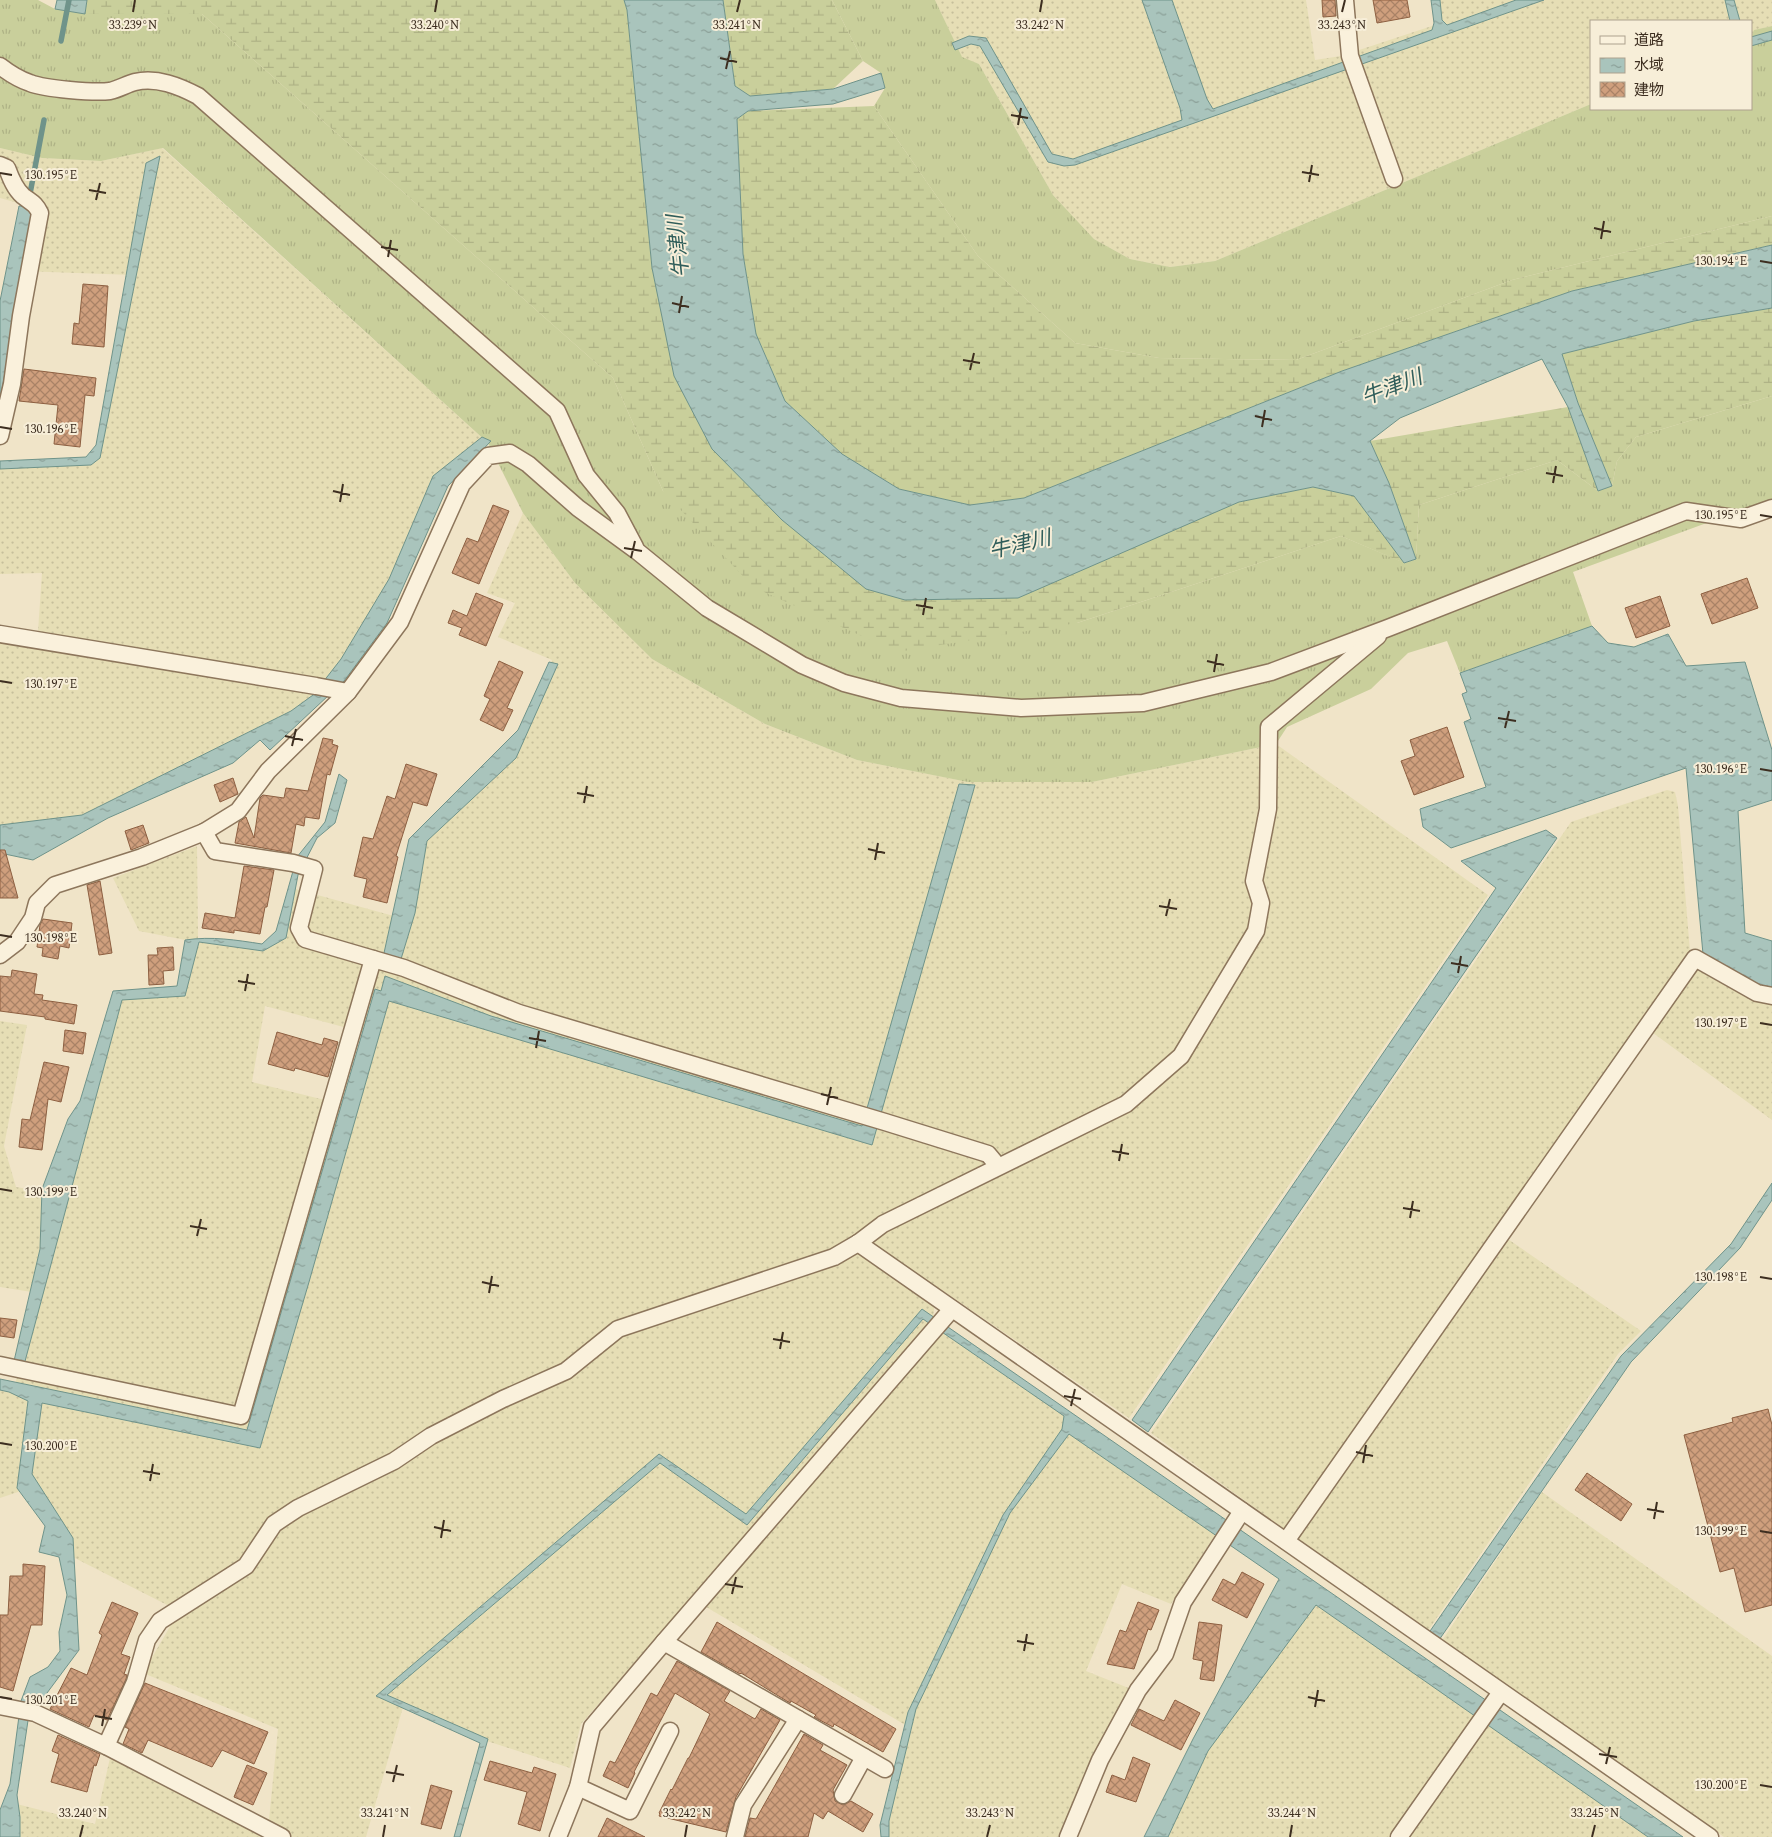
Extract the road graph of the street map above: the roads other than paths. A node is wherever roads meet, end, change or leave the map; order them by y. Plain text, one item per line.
1 (1345, 0) edge
2 (0, 66) edge
3 (0, 165) edge
4 (1394, 179) dead end
5 (0, 436) edge
6 (1772, 508) edge
7 (637, 551) junction
8 (1388, 628) junction
9 (0, 634) edge
10 (348, 692) junction
11 (204, 832) junction
12 (0, 955) edge
13 (373, 959) junction
14 (1772, 996) edge
15 (998, 1166) junction
16 (858, 1243) junction
17 (943, 1320) junction
18 (0, 1365) edge
19 (1242, 1511) junction
20 (1286, 1541) junction
21 (664, 1642) junction
22 (1501, 1692) junction
23 (8, 1707) edge
24 (798, 1719) junction
25 (670, 1731) dead end
26 (106, 1746) junction
27 (864, 1757) junction
28 (885, 1769) dead end
29 (578, 1787) junction
30 (842, 1795) dead end
31 (282, 1837) edge
32 (558, 1837) edge
33 (735, 1837) edge
34 (1068, 1837) edge
35 (1399, 1837) edge
36 (1710, 1837) edge

1 - 4 street
2 - 7 street
3 - 5 street
6 - 8 street
7 - 8 street
7 - 10 street
8 - 15 street
9 - 10 street
10 - 11 street
11 - 12 street
11 - 13 street
13 - 15 street
13 - 18 street
14 - 20 street
15 - 16 street
16 - 17 street
16 - 26 street
17 - 19 street
17 - 21 street
19 - 20 street
19 - 34 street
20 - 22 street
21 - 24 street
21 - 29 street
22 - 35 street
22 - 36 street
23 - 26 street
24 - 27 street
24 - 33 street
25 - 29 street
26 - 31 street
27 - 28 street
27 - 30 street
29 - 32 street

